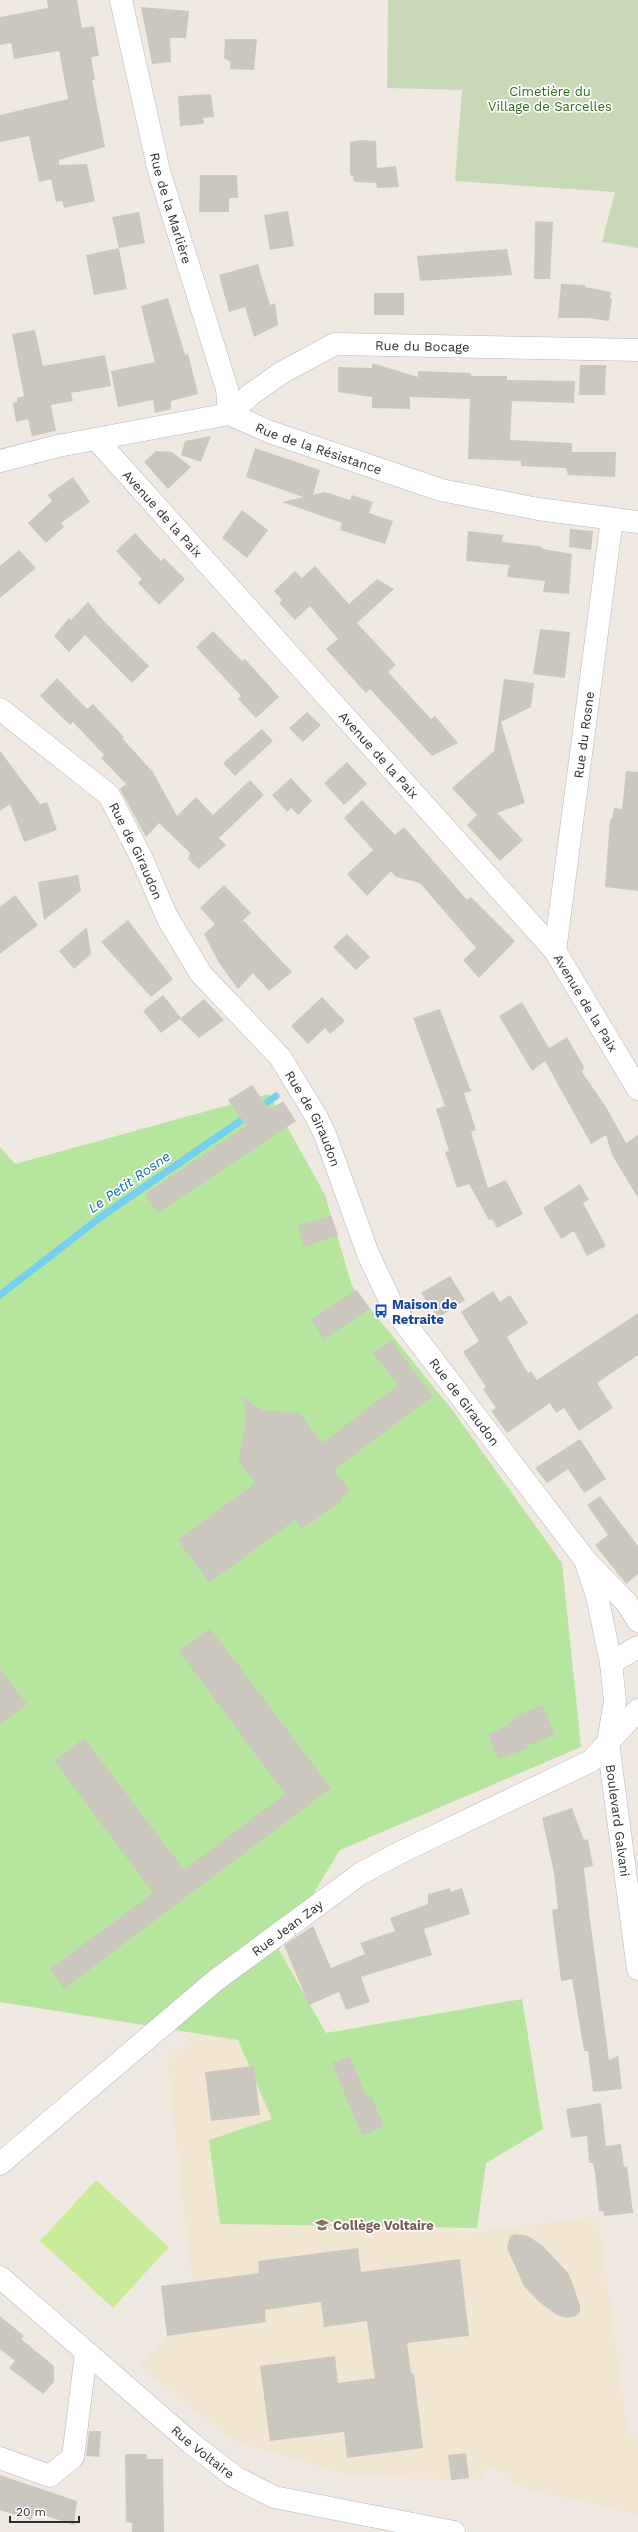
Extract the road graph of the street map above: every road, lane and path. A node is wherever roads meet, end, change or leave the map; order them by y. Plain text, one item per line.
1 (121, 0) edge
2 (638, 350) edge
3 (229, 414) junction
4 (96, 439) junction
5 (0, 461) edge
6 (612, 519) junction
7 (638, 522) edge
8 (0, 709) edge
9 (555, 951) junction
10 (638, 1089) edge
11 (586, 1561) junction
12 (638, 1621) edge
13 (638, 1647) edge
14 (611, 1663) junction
15 (638, 1700) edge
16 (615, 1701) junction
17 (638, 1710) edge
18 (608, 1743) junction
19 (638, 1969) edge
20 (0, 2164) edge
21 (0, 2277) edge
22 (86, 2353) junction
23 (0, 2458) edge
24 (454, 2532) edge

1 - 3 street, Rue de la Marlière
2 - 3 street, Rue du Bocage
3 - 4 street
3 - 6 street, Rue de la Résistance
4 - 5 street
4 - 9 street, Avenue de la Paix
6 - 7 street, Rue de la Résistance
6 - 9 street, Rue du Rosne
8 - 11 street, Rue de Giraudon
9 - 10 street, Avenue de la Paix
11 - 12 street, Rue de Giraudon
11 - 14 street, Rue de Giraudon
13 - 14 street
14 - 16 street, Rue de Giraudon
15 - 16 street
16 - 18 street, Rue de Giraudon
17 - 18 street, Rue Jean Zay
18 - 19 street, Boulevard Galvani
18 - 20 street, Rue Jean Zay
21 - 22 street, Rue Voltaire
22 - 23 street
22 - 24 street, Rue Voltaire

